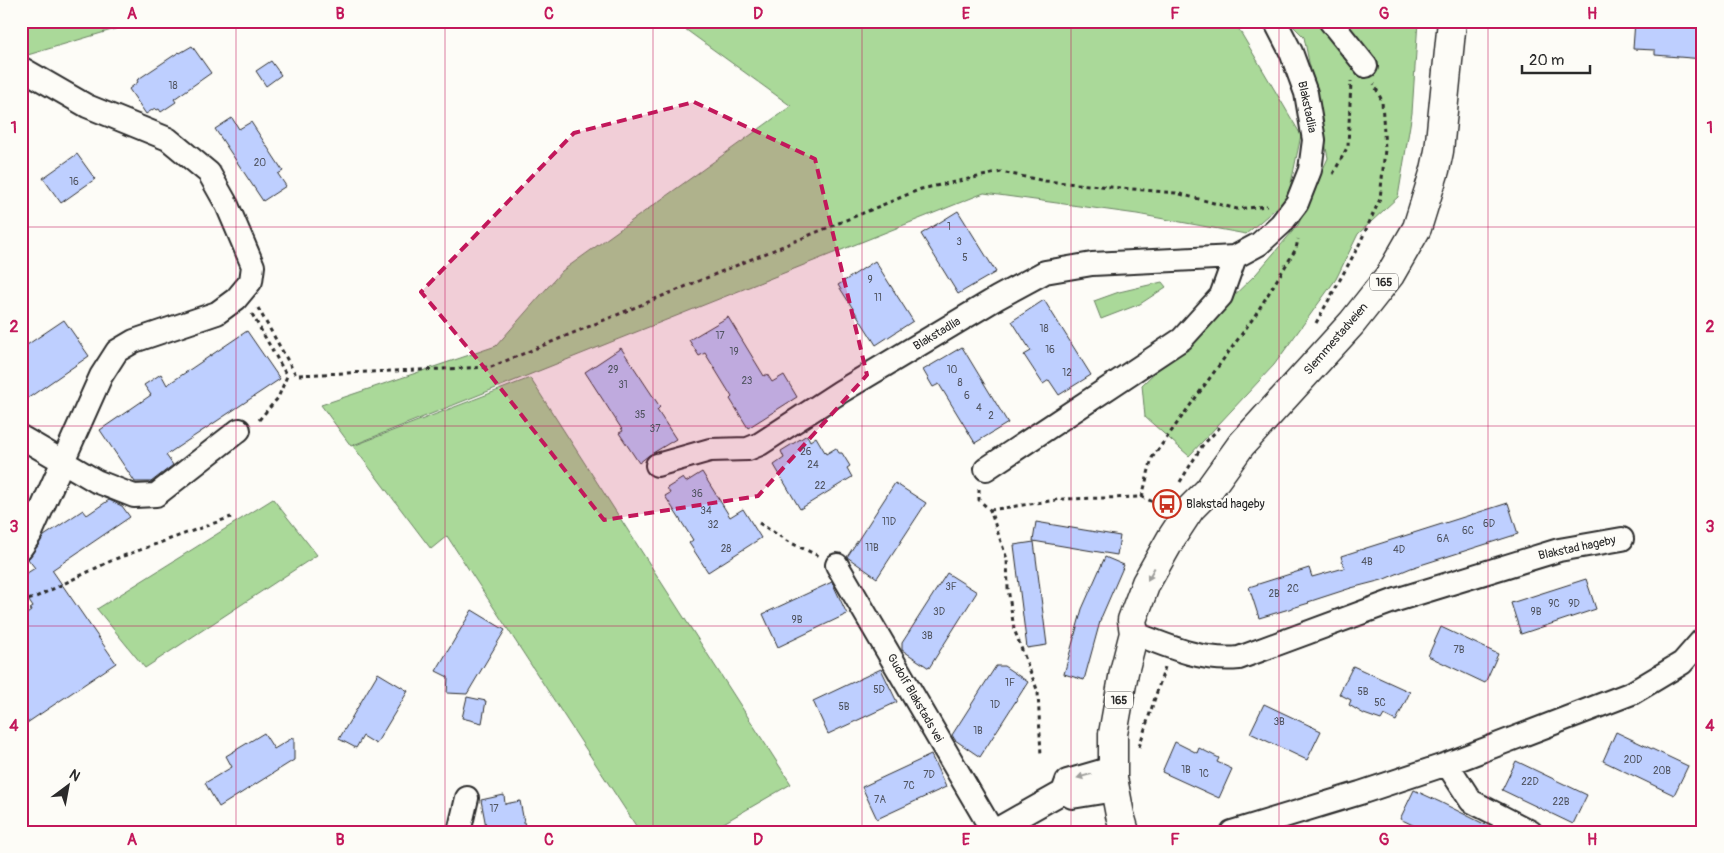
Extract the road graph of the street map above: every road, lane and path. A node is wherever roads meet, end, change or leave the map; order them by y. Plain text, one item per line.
1 (1275, 21) edge
2 (1330, 21) edge
3 (1452, 21) edge
4 (1359, 57) junction
5 (21, 68) edge
6 (1330, 180) dead end
7 (1297, 203) junction
8 (1235, 257) junction
9 (242, 292) junction
10 (1311, 331) dead end
11 (239, 430) joint
12 (21, 437) edge
13 (63, 462) junction
14 (657, 465) dead end
15 (986, 470) dead end
16 (1142, 498) junction
17 (979, 500) dead end
18 (1164, 508) dead end
19 (990, 510) junction
20 (231, 517) dead end
21 (758, 523) dead end
22 (1622, 539) dead end
23 (26, 542) edge
24 (837, 565) joint
25 (21, 602) edge
26 (1134, 633) junction
27 (1703, 639) edge
28 (1173, 648) junction
29 (1138, 749) dead end
30 (1041, 756) dead end
31 (1447, 764) junction
32 (1113, 779) junction
33 (467, 798) dead end
34 (459, 832) edge
35 (992, 832) edge
36 (1126, 832) edge
37 (1232, 832) edge
38 (1531, 832) edge

1 - 7 street, Blakstadlia
2 - 4 street
3 - 26 main road, Slemmestadveien / 165
4 - 6 path
4 - 10 path
5 - 9 street
7 - 8 street, Blakstadlia
7 - 9 path
7 - 16 path
8 - 14 street, Blakstadlia
8 - 15 street
9 - 11 path
9 - 13 street
11 - 13 street
12 - 13 street
13 - 23 street
16 - 18 path
16 - 19 path
17 - 19 path
19 - 30 path
20 - 25 path
21 - 24 path
22 - 28 street, Blakstad hageby
24 - 35 street, Gudolf Blakstads vei
26 - 28 street, Blakstad hageby
26 - 32 main road, Slemmestadveien / 165
27 - 31 street
28 - 29 path
31 - 37 street
31 - 38 street
32 - 35 street, Gudolf Blakstads vei
32 - 36 main road, Slemmestadveien / 165
33 - 34 street

